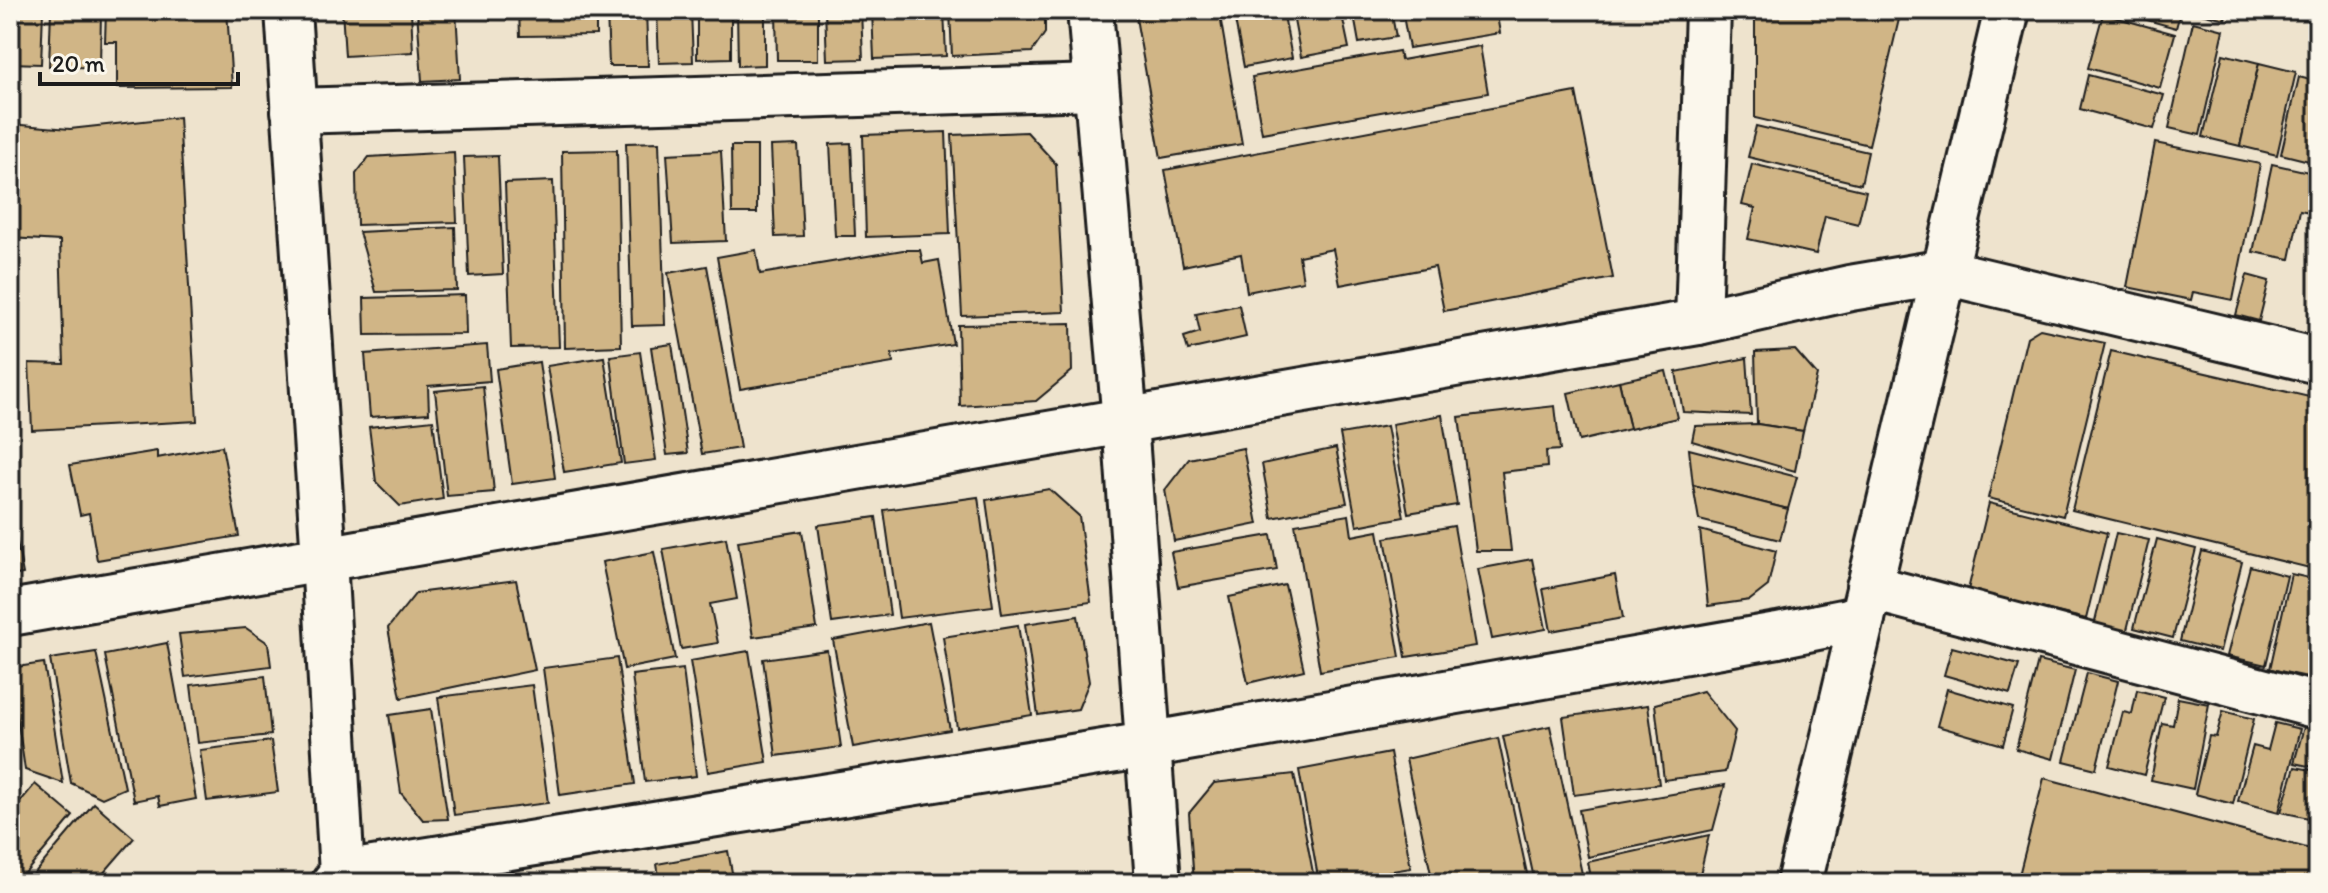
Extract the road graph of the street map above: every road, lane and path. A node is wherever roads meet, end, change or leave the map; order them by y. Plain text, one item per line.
1 (288, 10) edge
2 (1090, 10) edge
3 (1708, 10) edge
4 (2007, 10) edge
5 (1095, 87) junction
6 (294, 111) junction
7 (1945, 272) junction
8 (1698, 322) junction
9 (2318, 361) edge
10 (1125, 422) junction
11 (324, 559) junction
12 (1866, 603) junction
13 (10, 613) edge
14 (2318, 706) edge
15 (1147, 745) junction
16 (338, 878) edge
17 (1158, 883) edge
18 (1799, 883) edge

1 - 6 street
2 - 5 street
3 - 8 street
4 - 7 street
5 - 6 street
5 - 10 street
6 - 11 street
7 - 8 street
7 - 9 street
7 - 12 street
8 - 10 street
10 - 11 street
10 - 15 street
11 - 13 street
11 - 16 street
12 - 14 street
12 - 15 street
12 - 18 street
15 - 16 street
15 - 17 street

